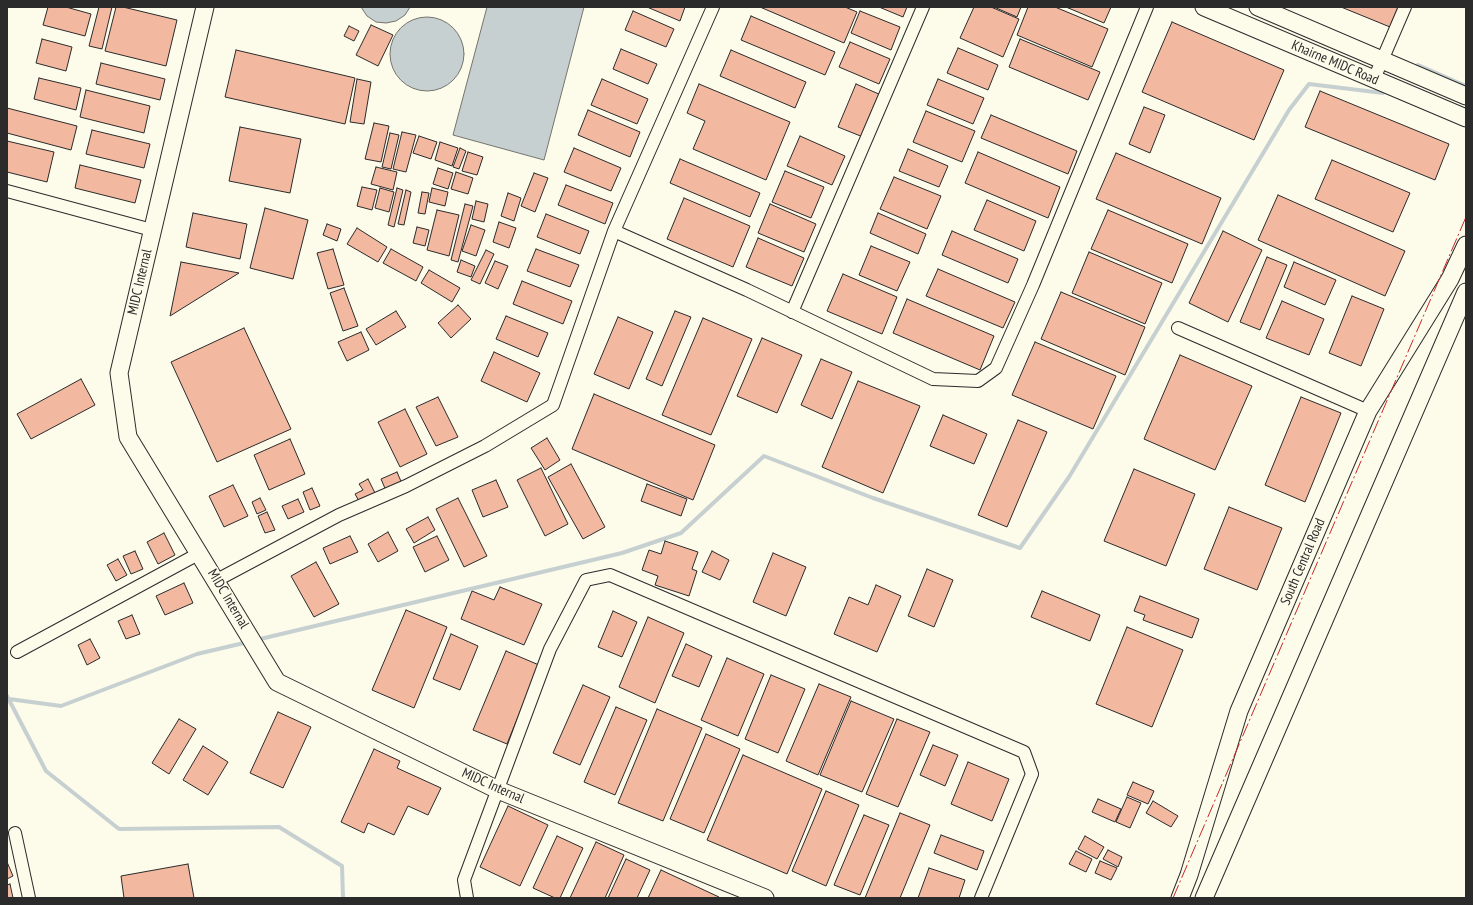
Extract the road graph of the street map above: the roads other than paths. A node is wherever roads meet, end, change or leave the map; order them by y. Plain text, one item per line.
1 (205, 7) edge
2 (712, 7) edge
3 (923, 7) edge
4 (1147, 7) edge
5 (1204, 7) edge
6 (1258, 7) edge
7 (1405, 7) edge
8 (1382, 60) junction
9 (1374, 79) junction
10 (1466, 96) edge
11 (1466, 118) edge
12 (7, 190) edge
13 (152, 230) junction
14 (614, 231) junction
15 (1466, 245) edge
16 (1466, 292) edge
17 (792, 312) junction
18 (1178, 328) dead end
19 (1368, 411) junction
20 (200, 553) junction
21 (217, 580) junction
22 (17, 652) dead end
23 (498, 790) junction
24 (15, 833) dead end
25 (29, 898) edge
26 (467, 898) edge
27 (765, 898) edge
28 (981, 898) edge
29 (1180, 898) edge
30 (1204, 898) edge

1 - 13 main road, MIDC Internal
2 - 14 street
3 - 17 street
4 - 17 street
5 - 9 main road, Khairne MIDC Road
6 - 8 main road, Khairne MIDC Road
7 - 8 street
8 - 9 street
8 - 10 main road, Khairne MIDC Road
9 - 11 main road, Khairne MIDC Road
12 - 13 street
13 - 20 main road, MIDC Internal
14 - 17 street
14 - 21 street
15 - 19 main road, South Central Road
16 - 30 main road
18 - 19 street
19 - 29 main road, South Central Road
20 - 21 main road, MIDC Internal
20 - 22 street
21 - 23 main road, MIDC Internal
23 - 26 street
23 - 27 main road, MIDC Internal
23 - 28 street
24 - 25 street

